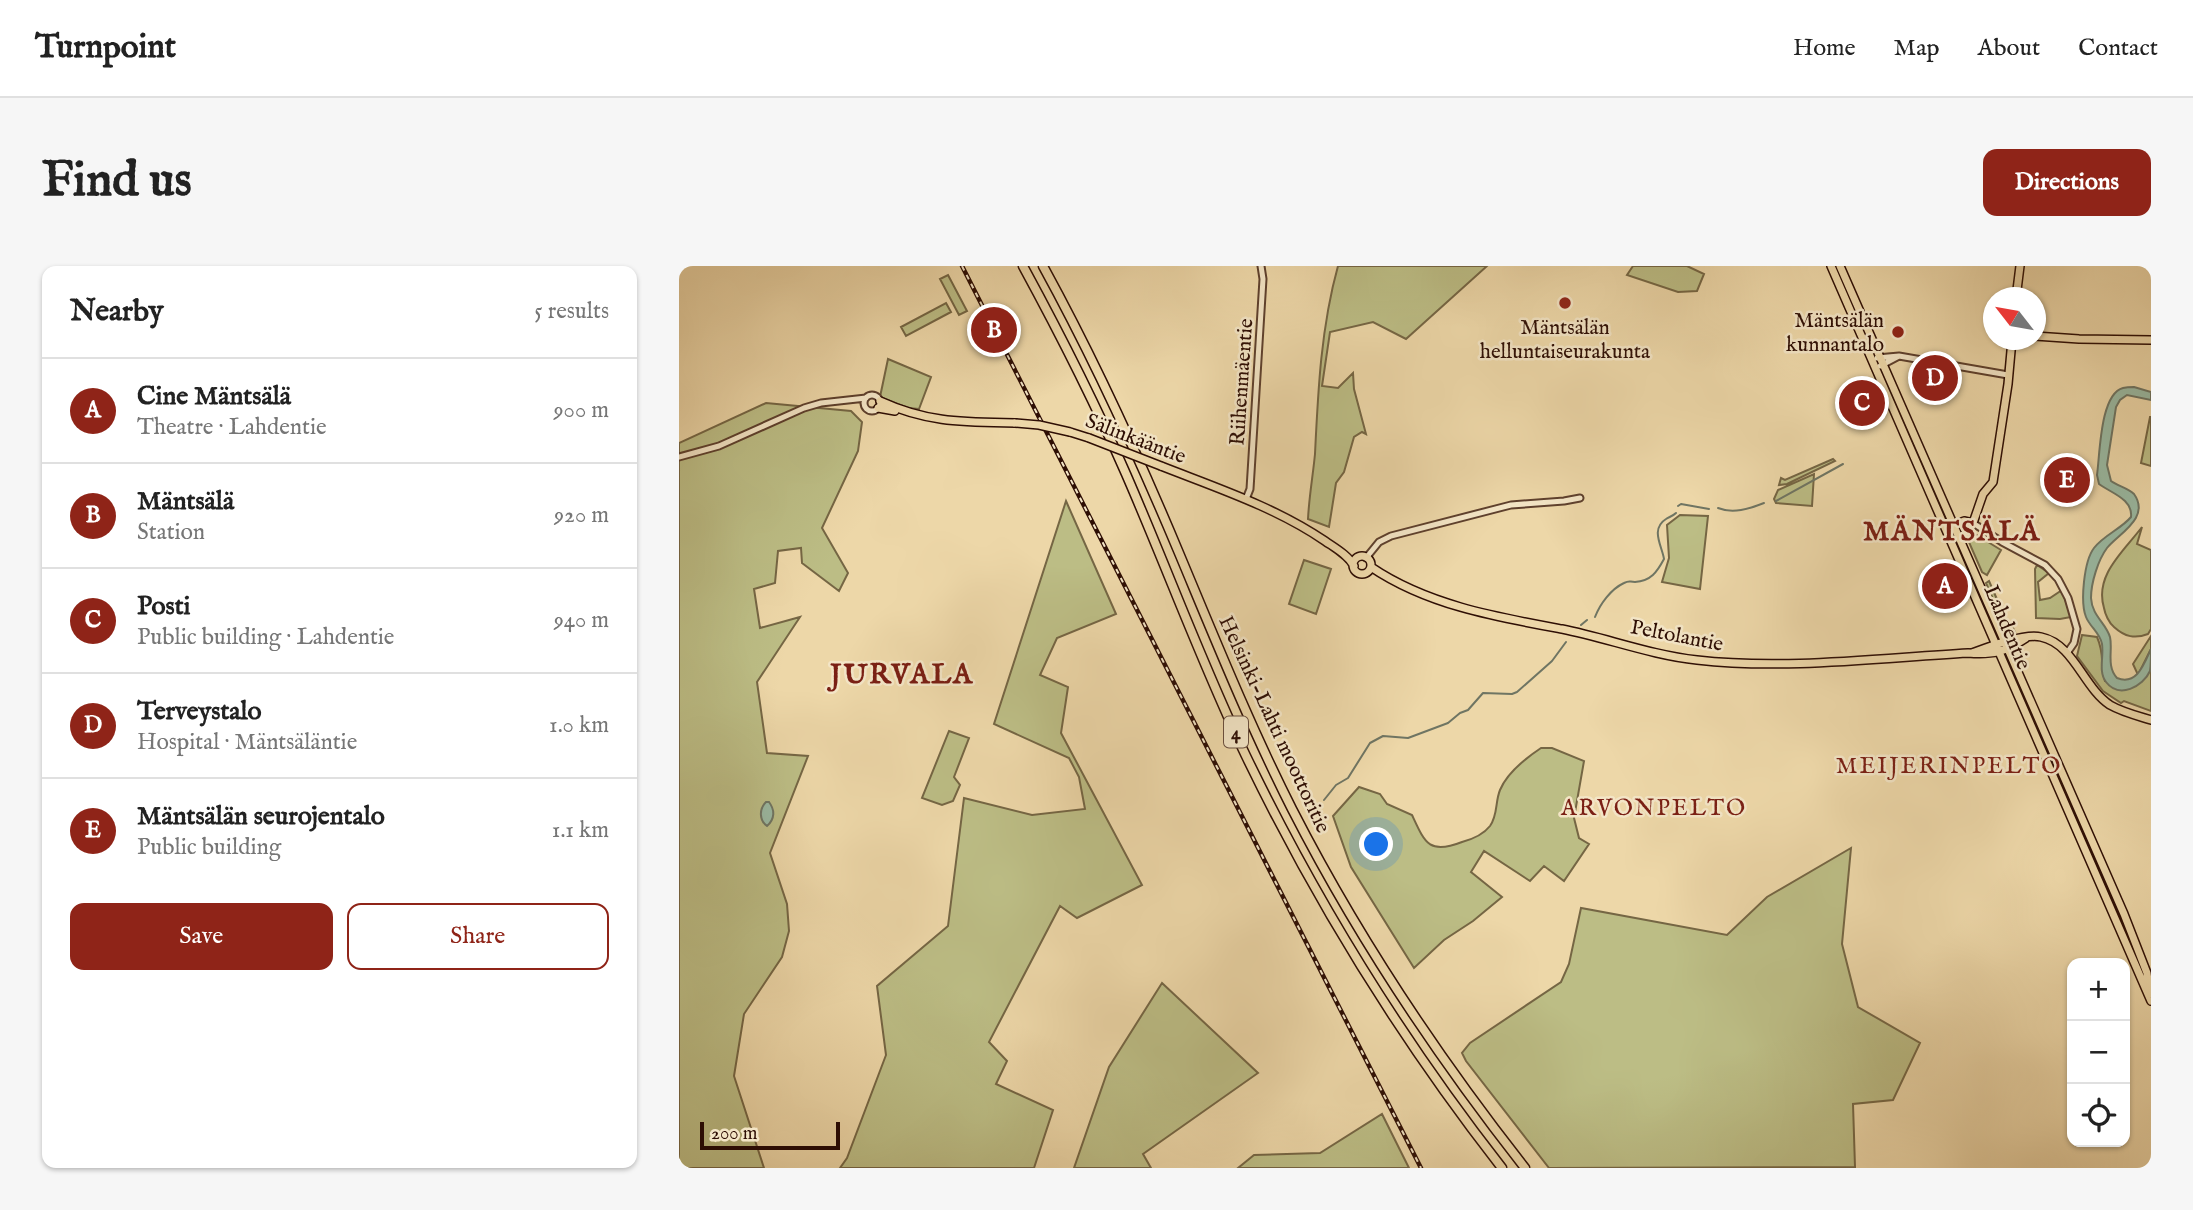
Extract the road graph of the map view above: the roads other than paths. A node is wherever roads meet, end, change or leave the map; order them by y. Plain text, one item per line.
1 (1023, 266) edge
2 (1043, 266) edge
3 (1261, 266) edge
4 (1831, 266) edge
5 (1840, 266) edge
6 (2019, 266) edge
7 (2017, 287) edge
8 (2046, 337) edge
9 (2151, 340) edge
10 (2011, 350) edge
11 (1878, 362) junction
12 (2008, 375) junction
13 (865, 402) junction
14 (879, 405) junction
15 (679, 457) edge
16 (1580, 498) dead end
17 (1246, 499) junction
18 (1971, 523) junction
19 (1951, 530) junction
20 (1338, 550) junction
21 (1362, 557) junction
22 (1354, 566) junction
23 (1369, 569) junction
24 (2006, 645) junction
25 (1998, 648) junction
26 (2067, 653) junction
27 (2151, 720) edge
28 (2151, 1000) edge
29 (1502, 1168) edge
30 (1525, 1168) edge

1 - 29 highway, Helsinki-Lahti moottoritie / 4
2 - 30 highway, Helsinki-Lahti moottoritie / 4
3 - 17 street, Riihenmäentie
4 - 11 main road, Lahdentie
5 - 11 main road, Lahdentie
6 - 7 main road
8 - 9 main road
10 - 12 main road
11 - 12 street
11 - 19 main road, Lahdentie
12 - 18 main road
13 - 14 street
13 - 14 street
13 - 15 street
14 - 17 main road, Sälinkääntie, bridge
16 - 21 street
17 - 20 main road, Sälinkääntie
18 - 19 main road
18 - 26 street
19 - 24 main road, Lahdentie
19 - 25 main road, Lahdentie
20 - 21 main road, Sälinkääntie
20 - 22 main road, Sälinkääntie
21 - 22 main road
21 - 23 main road
22 - 23 main road
23 - 25 main road, Peltolantie
24 - 25 main road, Peltolantie
24 - 26 main road, Peltolantie
24 - 28 main road, Lahdentie
25 - 28 main road, Lahdentie
26 - 27 main road

